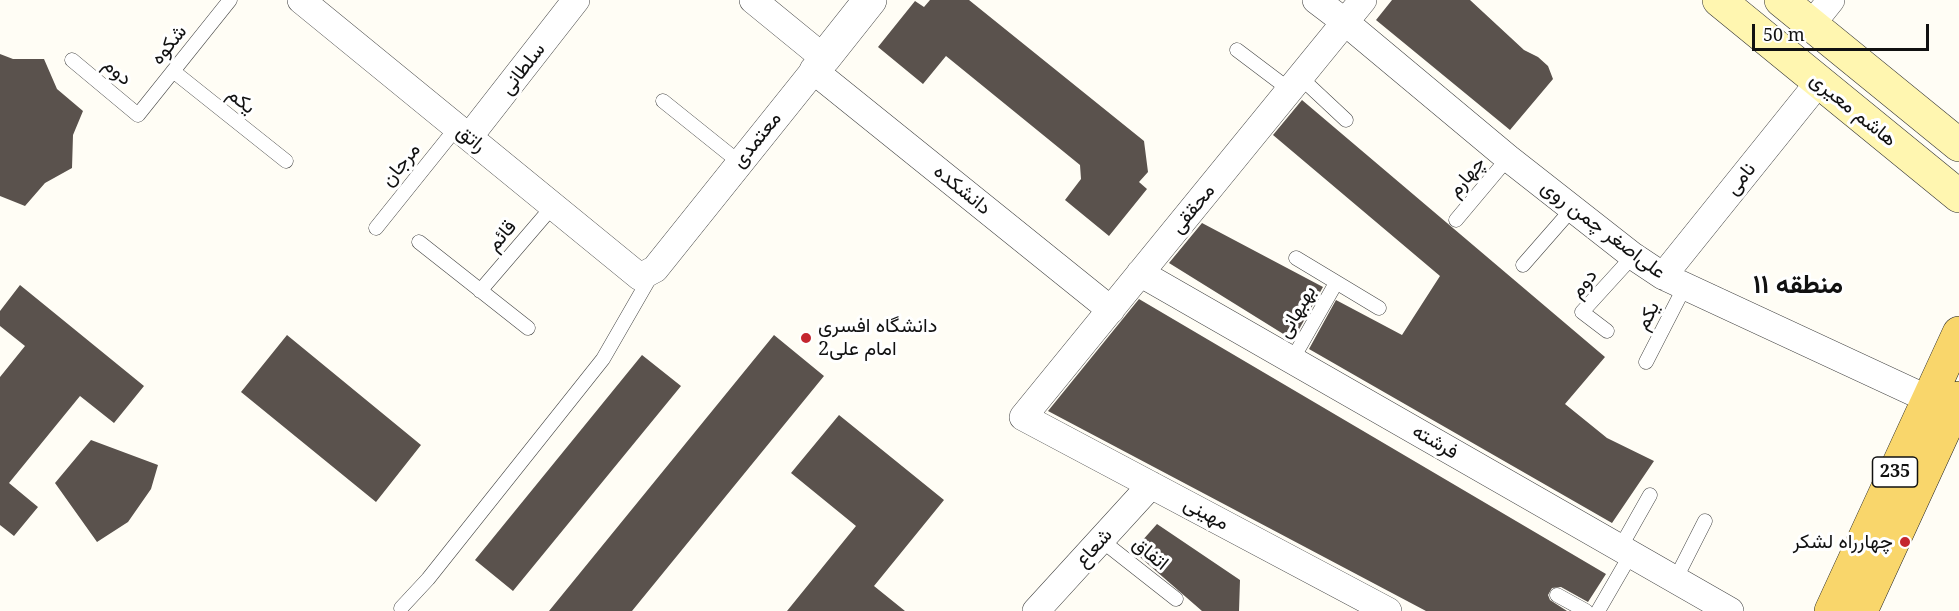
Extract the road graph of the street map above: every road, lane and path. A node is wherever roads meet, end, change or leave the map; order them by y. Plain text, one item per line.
1 (230, 0) edge
2 (301, 0) edge
3 (576, 0) edge
4 (753, 0) edge
5 (870, 0) edge
6 (1316, 0) edge
7 (1363, 0) edge
8 (1719, 0) edge
9 (1781, 0) edge
10 (1831, 0) edge
11 (1343, 21) junction
12 (1811, 25) junction
13 (1237, 50) dead end
14 (72, 60) dead end
15 (819, 64) junction
16 (173, 71) junction
17 (1819, 82) junction
18 (1295, 83) junction
19 (663, 101) dead end
20 (138, 115) joint
21 (1346, 120) dead end
22 (463, 132) junction
23 (1959, 145) edge
24 (1508, 158) junction
25 (286, 161) dead end
26 (739, 162) junction
27 (1959, 196) edge
28 (553, 206) junction
29 (1572, 209) junction
30 (1456, 220) dead end
31 (376, 228) dead end
32 (419, 242) dead end
33 (1633, 256) junction
34 (1296, 258) dead end
35 (1523, 265) dead end
36 (647, 273) junction
37 (1140, 273) junction
38 (1673, 282) junction
39 (1336, 283) junction
40 (480, 291) junction
41 (1379, 308) dead end
42 (1111, 310) junction
43 (528, 328) dead end
44 (1607, 331) dead end
45 (1959, 333) edge
46 (1292, 360) junction
47 (1646, 362) dead end
48 (1944, 399) edge
49 (1023, 417) joint
50 (1150, 484) junction
51 (1650, 495) dead end
52 (1706, 521) dead end
53 (1101, 540) junction
54 (1625, 551) junction
55 (1675, 580) junction
56 (1557, 595) dead end
57 (1176, 599) dead end
58 (401, 608) dead end
59 (1036, 611) edge
60 (1389, 611) edge
61 (1586, 611) edge
62 (1598, 611) edge
63 (1730, 611) edge
64 (1831, 611) edge
65 (1861, 611) edge

1 - 16 lane, شکوه
2 - 22 street, راتق
3 - 22 street, سلطانی
4 - 15 street, دانشکده
5 - 15 street, معتمدی
6 - 11 street, علی‌اصغر چمن روی
7 - 11 street, محققی
8 - 17 main road, هاشم معیری
9 - 12 main road, هاشم معیری
10 - 12 street
11 - 18 street, محققی
11 - 24 street, علی‌اصغر چمن روی
12 - 23 main road, هاشم معیری
13 - 18 lane
14 - 20 lane, دوم
15 - 26 street, معتمدی
15 - 42 street, دانشکده
16 - 20 lane, شکوه
16 - 25 lane, یکم
17 - 27 main road, هاشم معیری
17 - 38 street, نامی
18 - 21 lane
18 - 37 street, محققی
19 - 26 lane
22 - 28 street, راتق
22 - 31 lane, مرجان
24 - 29 street, علی‌اصغر چمن روی
24 - 30 lane, چهارم
26 - 36 street, معتمدی
28 - 36 street, راتق
28 - 40 lane, قائم
29 - 33 street, علی‌اصغر چمن روی
29 - 35 lane
32 - 40 lane
33 - 38 street, علی‌اصغر چمن روی
33 - 44 lane, دوم
34 - 39 lane
36 - 58 lane
37 - 42 street, محققی
37 - 46 street, فرشته
38 - 47 lane, یکم
38 - 48 street, علی‌اصغر چمن روی
39 - 41 lane
39 - 46 lane, بهبهانی
40 - 43 lane
42 - 49 street, محققی
45 - 48 main road, 235
46 - 54 street, فرشته
48 - 64 main road, 235
48 - 65 main road, 235
49 - 50 street, مهینی
50 - 53 street, شعاع
50 - 60 street, مهینی
51 - 54 lane
52 - 55 lane
53 - 57 lane, اتفاق
53 - 59 street, شعاع
54 - 55 street, فرشته
54 - 62 lane
55 - 63 street, فرشته
56 - 61 lane

